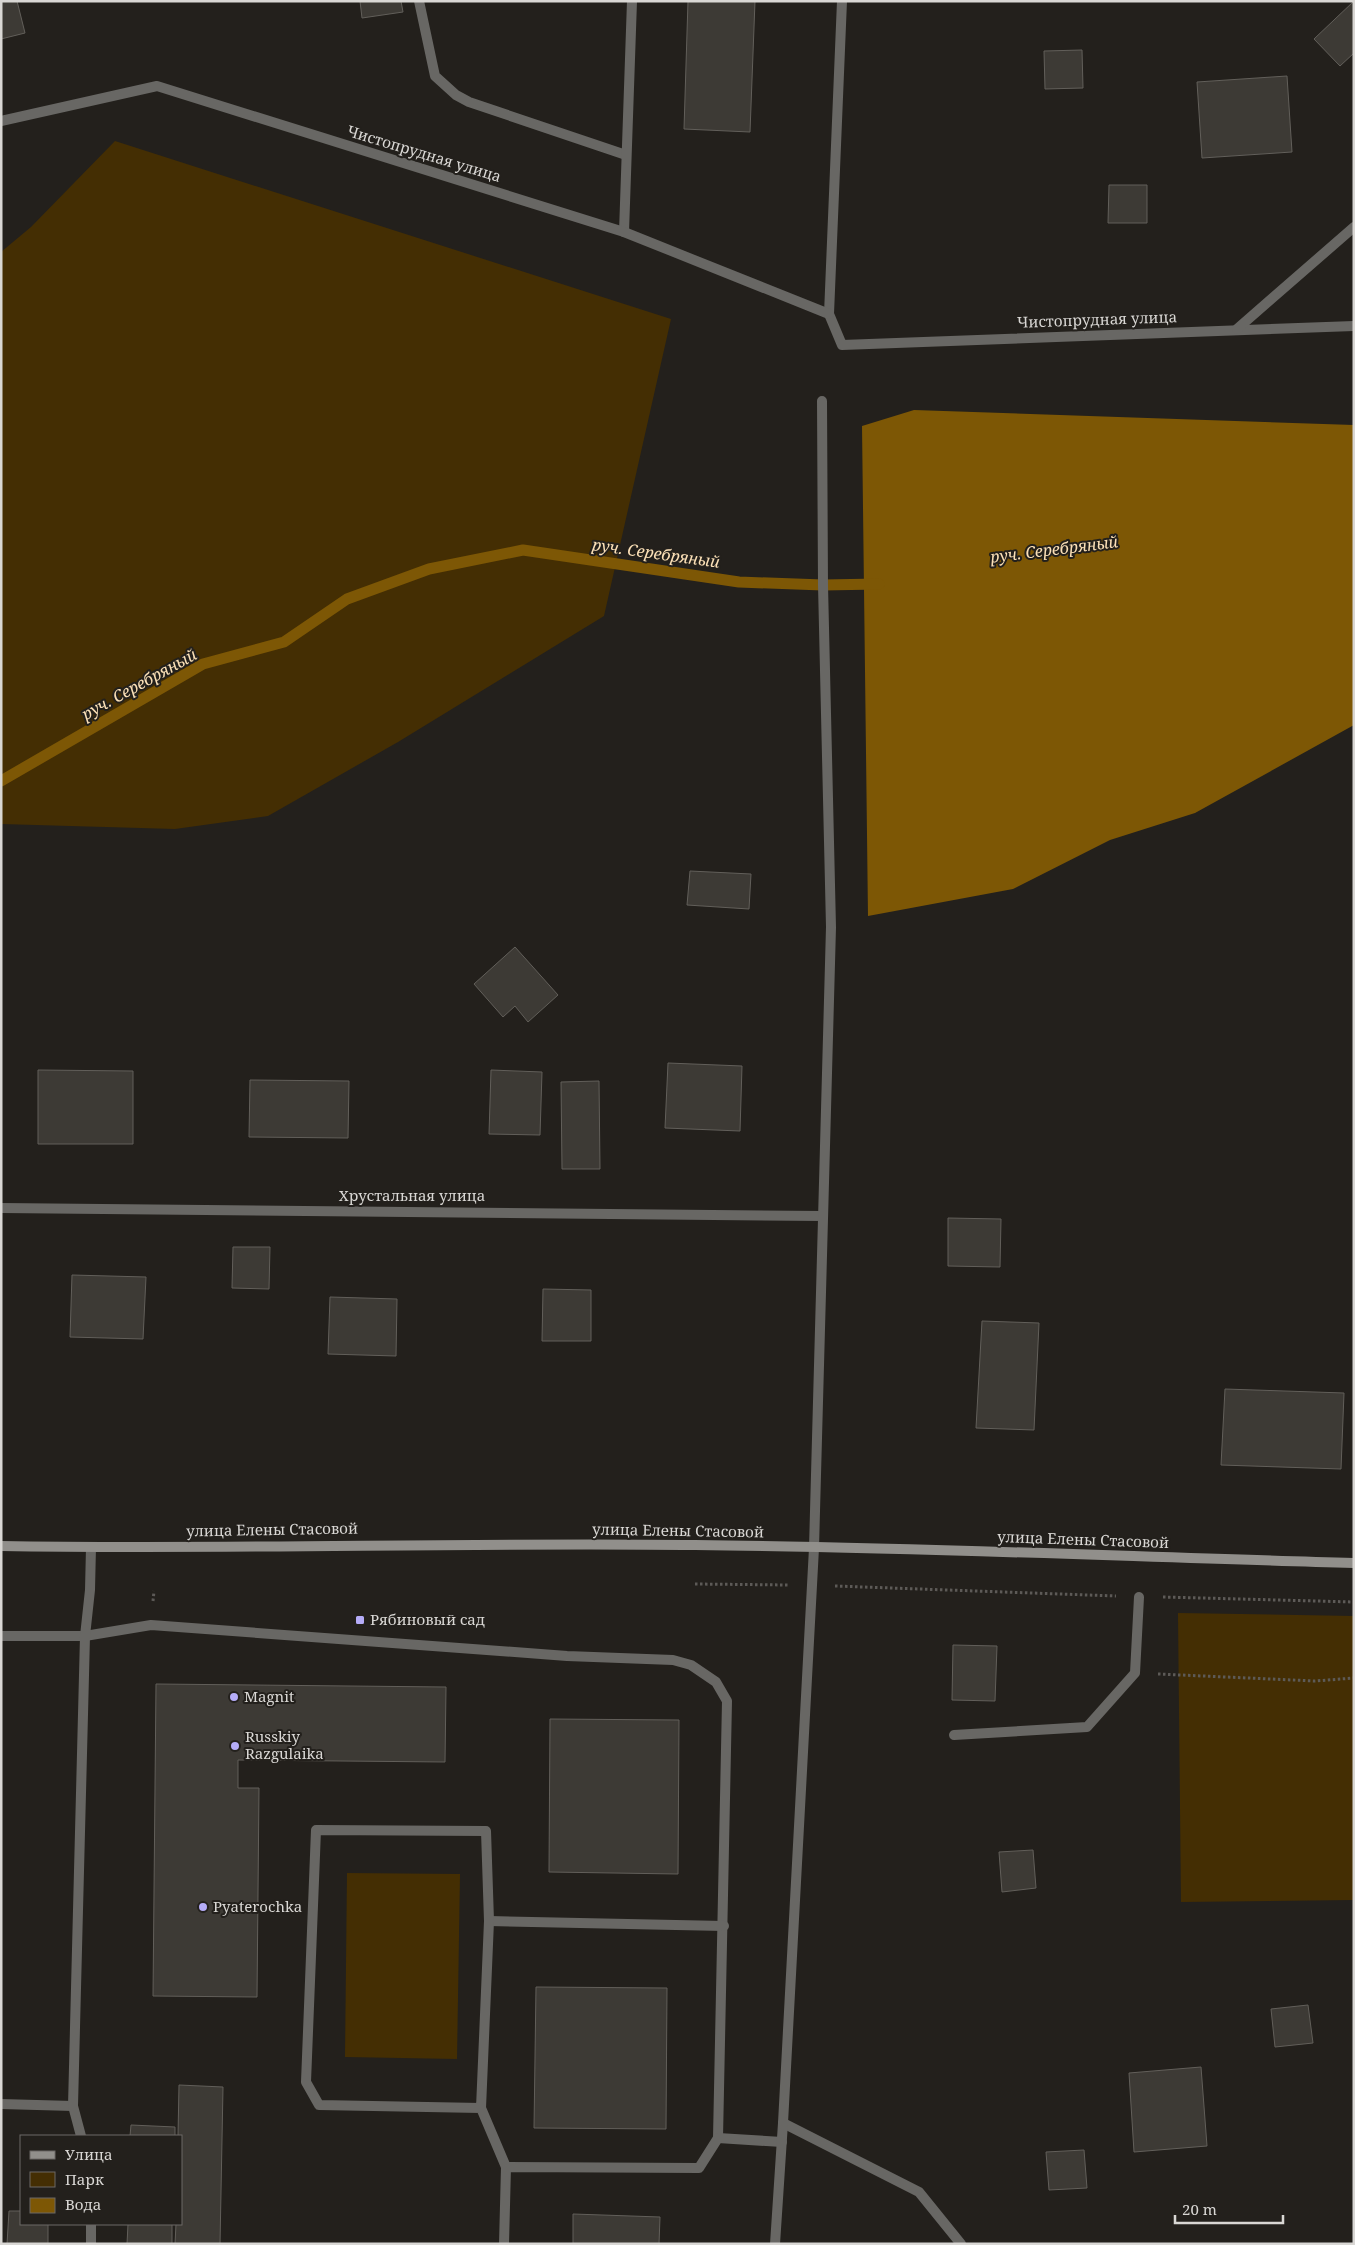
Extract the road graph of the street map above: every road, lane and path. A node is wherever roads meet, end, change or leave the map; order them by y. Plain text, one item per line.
1 (419, 1) edge
2 (632, 1) edge
3 (842, 1) edge
4 (1, 121) edge
5 (626, 155) junction
6 (1354, 227) edge
7 (624, 232) junction
8 (829, 314) junction
9 (1354, 326) edge
10 (1237, 329) junction
11 (822, 401) dead end
12 (1, 1208) edge
13 (822, 1216) junction
14 (1, 1546) edge
15 (91, 1547) junction
16 (814, 1548) junction
17 (1354, 1563) edge
18 (695, 1584) dead end
19 (812, 1585) junction
20 (1139, 1597) junction
21 (1354, 1602) edge
22 (1, 1636) edge
23 (85, 1636) junction
24 (1135, 1673) junction
25 (1354, 1678) edge
26 (954, 1735) dead end
27 (489, 1921) junction
28 (724, 1926) junction
29 (1, 2104) edge
30 (72, 2106) junction
31 (481, 2108) junction
32 (784, 2123) junction
33 (82, 2135) edge
34 (718, 2138) junction
35 (782, 2142) junction
36 (506, 2167) junction
37 (91, 2225) edge
38 (91, 2244) edge
39 (504, 2244) edge
40 (775, 2244) edge
41 (961, 2244) edge

1 - 5 street
2 - 5 street
3 - 8 street
4 - 7 street, Чистопрудная улица
5 - 7 street
6 - 10 street
7 - 8 street, Чистопрудная улица
8 - 10 street, Чистопрудная улица
9 - 10 street, Чистопрудная улица
11 - 13 street
12 - 13 street, Хрустальная улица
13 - 16 street
14 - 15 main road, улица Елены Стасовой
15 - 16 main road, улица Елены Стасовой
15 - 23 street
16 - 17 main road, улица Елены Стасовой
16 - 19 street
18 - 19 path
19 - 20 path
19 - 32 street
20 - 21 path
20 - 24 street
22 - 23 street
23 - 28 street
23 - 30 street
24 - 25 path
24 - 26 street
27 - 28 street
27 - 31 street
27 - 31 street
28 - 34 street
29 - 30 street
30 - 33 street
31 - 36 street
32 - 35 street
32 - 41 street
34 - 35 street
34 - 36 street
35 - 40 street
36 - 39 street
37 - 38 street

